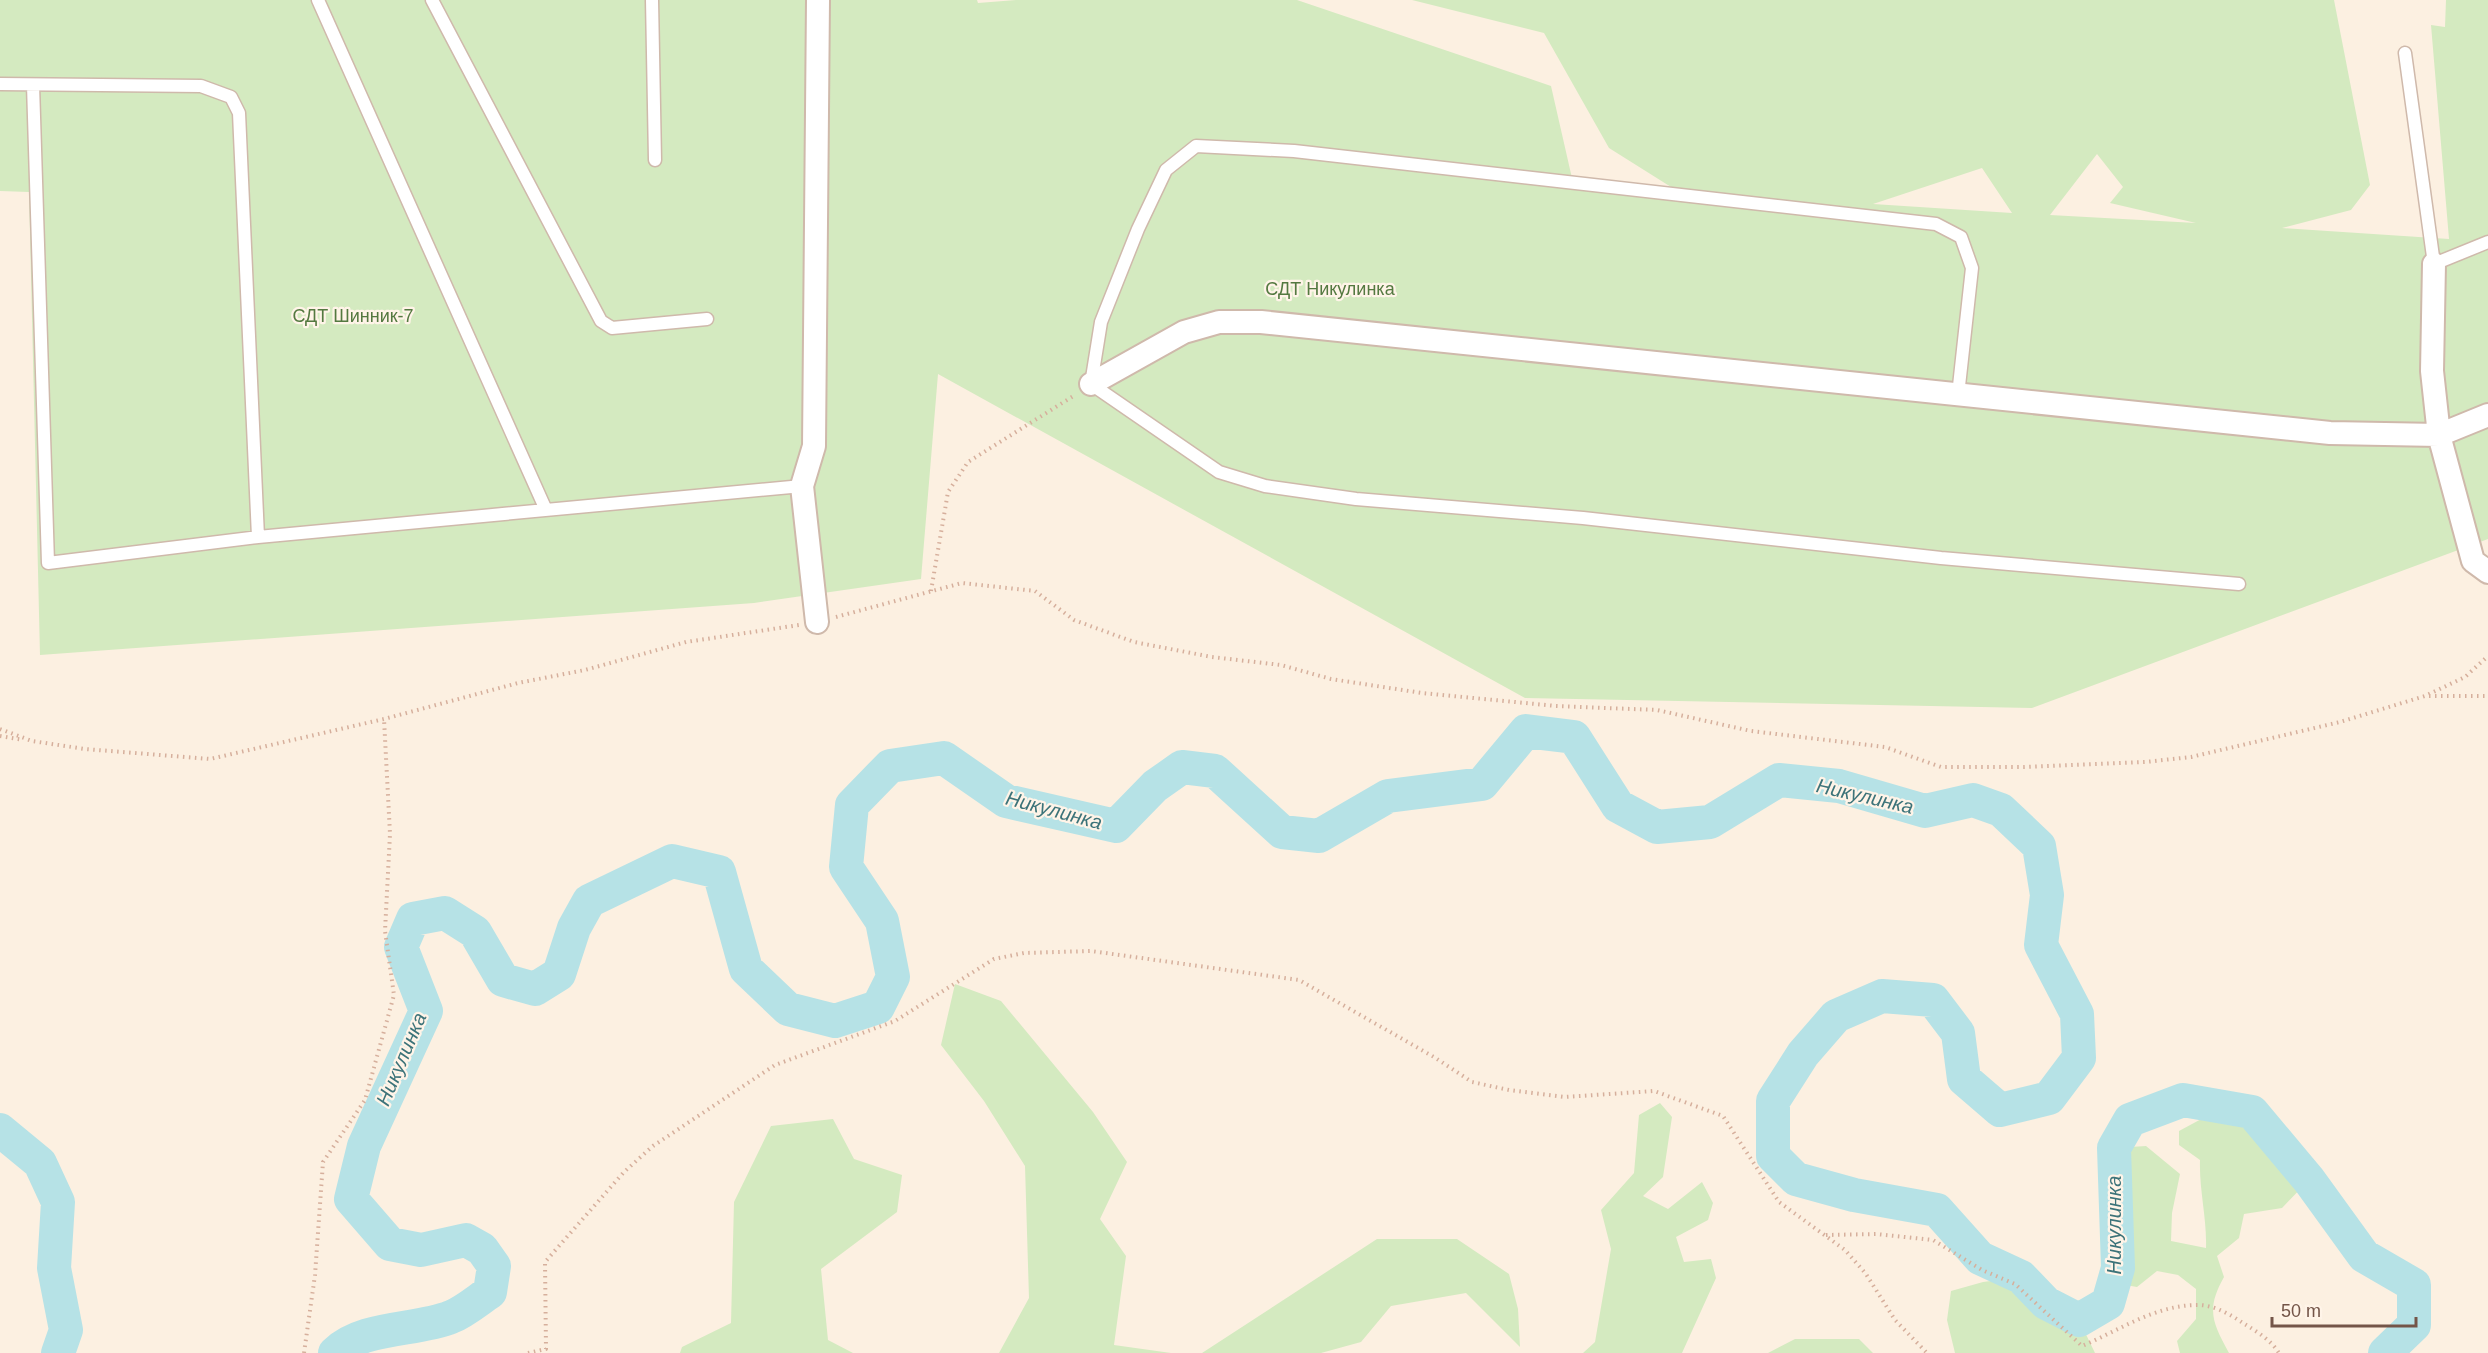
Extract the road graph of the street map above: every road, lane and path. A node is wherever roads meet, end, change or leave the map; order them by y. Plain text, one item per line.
1 (318, 0) edge
2 (432, 0) edge
3 (652, 0) edge
4 (818, 0) edge
5 (2405, 53) dead end
6 (0, 84) edge
7 (33, 85) junction
8 (655, 160) dead end
9 (2488, 242) edge
10 (2434, 264) junction
11 (707, 319) dead end
12 (1091, 384) junction
13 (1958, 395) junction
14 (2488, 414) edge
15 (2439, 435) junction
16 (802, 486) junction
17 (546, 510) junction
18 (258, 537) junction
19 (2488, 572) edge
20 (2239, 584) dead end
21 (931, 591) junction
22 (817, 622) junction
23 (2488, 656) edge
24 (2425, 696) junction
25 (2488, 696) edge
26 (384, 719) junction
27 (0, 729) edge
28 (0, 736) edge
29 (32, 741) junction
30 (1825, 1235) junction
31 (304, 1353) edge
32 (528, 1353) edge
33 (1927, 1353) edge
34 (2279, 1353) edge

1 - 17 lane
2 - 11 lane
3 - 8 lane
4 - 16 street
5 - 10 lane
6 - 7 lane
7 - 18 lane
7 - 18 lane
9 - 10 lane
10 - 15 street
12 - 13 street
12 - 13 lane
12 - 20 lane
12 - 21 path
13 - 15 street
14 - 15 street
15 - 19 street
16 - 17 lane
16 - 22 street
17 - 18 lane
21 - 22 path
21 - 24 path
22 - 26 path
23 - 24 path
24 - 25 path
26 - 29 path
26 - 31 path
27 - 29 path
28 - 29 path
30 - 32 path
30 - 33 path
30 - 34 path

